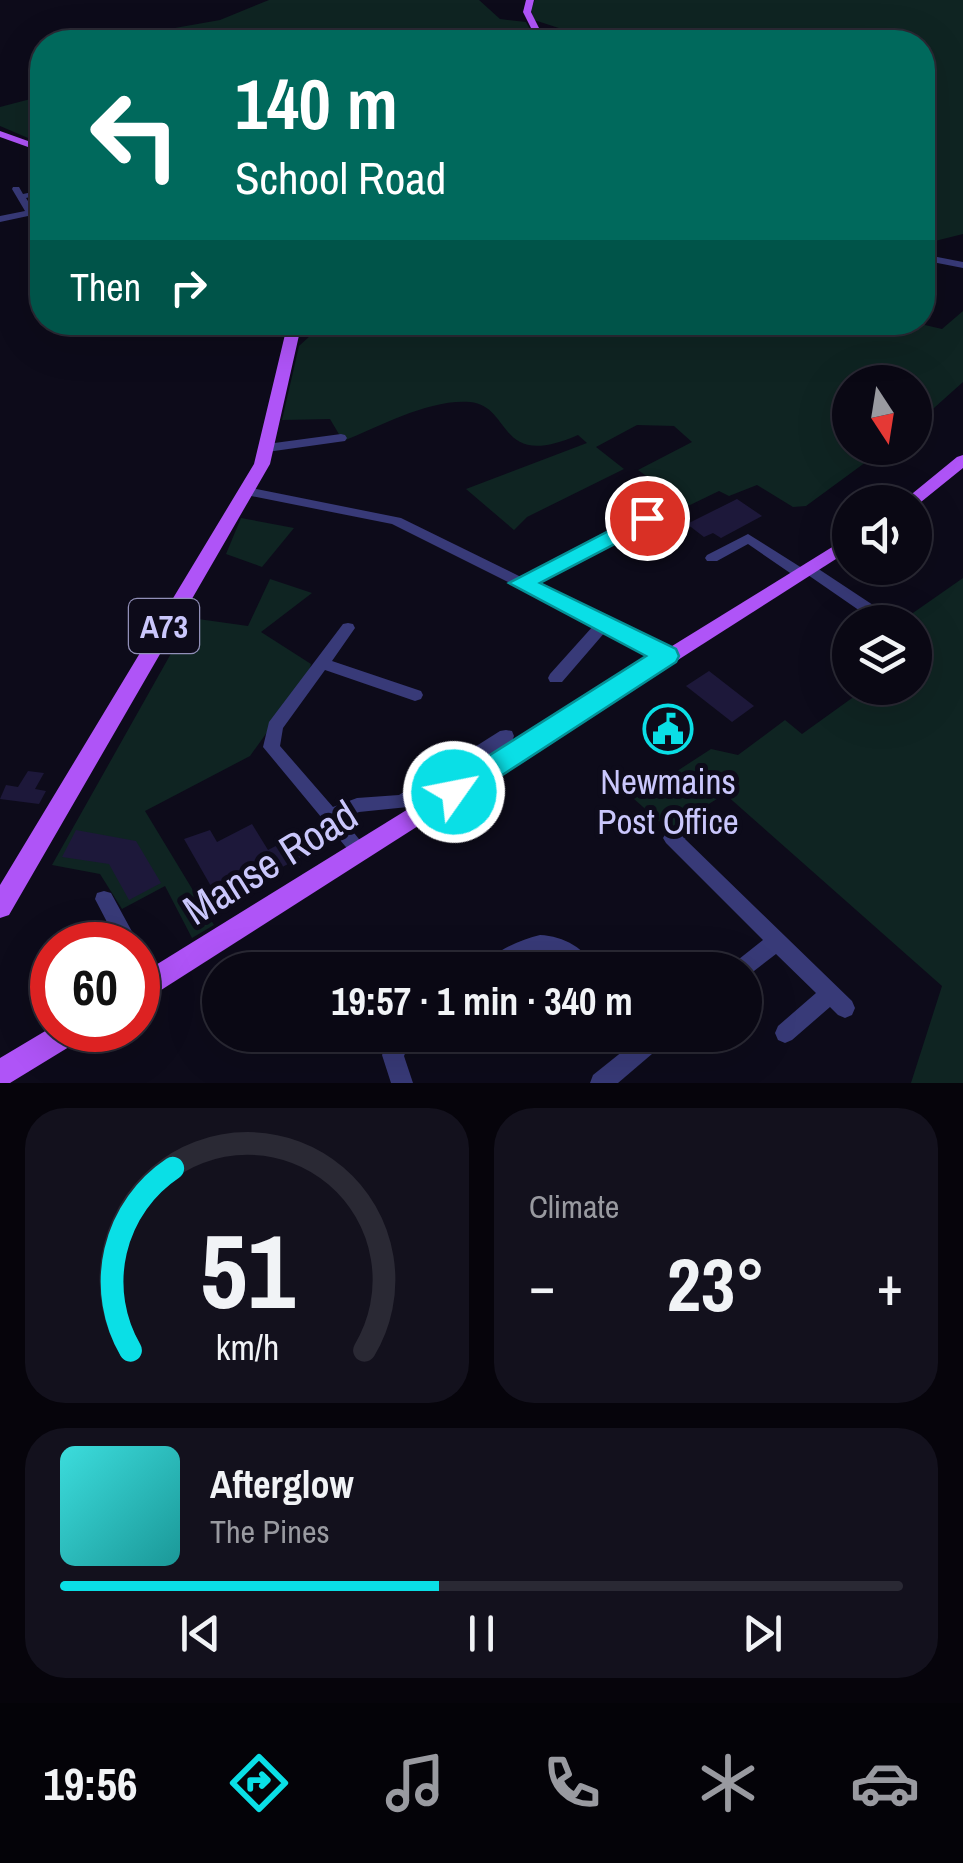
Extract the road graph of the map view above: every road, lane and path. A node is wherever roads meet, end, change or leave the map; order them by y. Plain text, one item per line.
1 (530, 0) edge
2 (536, 30) edge
3 (0, 134) edge
4 (30, 145) edge
5 (30, 192) edge
6 (30, 204) edge
7 (30, 213) edge
8 (0, 219) edge
9 (288, 335) edge
10 (341, 438) dead end
11 (267, 448) junction
12 (963, 460) edge
13 (931, 485) edge
14 (246, 491) junction
15 (678, 502) dead end
16 (832, 554) edge
17 (712, 558) dead end
18 (805, 572) junction
19 (521, 583) junction
20 (855, 605) edge
21 (603, 626) junction
22 (348, 628) dead end
23 (667, 656) junction
24 (322, 663) junction
25 (556, 678) dead end
26 (415, 695) dead end
27 (506, 736) dead end
28 (328, 817) junction
29 (682, 831) dead end
30 (362, 853) junction
31 (104, 899) dead end
32 (0, 907) edge
33 (117, 922) edge
34 (777, 942) junction
35 (517, 952) edge
36 (572, 952) edge
37 (762, 954) edge
38 (160, 976) edge
39 (785, 1033) dead end
40 (35, 1052) edge
41 (395, 1052) edge
42 (635, 1052) edge
43 (0, 1073) edge
44 (402, 1083) edge
45 (601, 1083) edge

1 - 2 main road
3 - 4 main road
5 - 6 street
7 - 8 street
9 - 11 main road, A73
10 - 11 street
11 - 14 main road, A73
12 - 13 main road
14 - 19 street
14 - 32 main road, A73
15 - 19 street
16 - 18 main road, Manse Road
17 - 18 street
18 - 20 street
18 - 23 main road, Manse Road
19 - 21 street
21 - 23 street
21 - 25 street
22 - 24 street
23 - 30 main road, Manse Road
24 - 26 street
24 - 28 street
27 - 28 street
28 - 30 street
29 - 34 street
30 - 38 main road, Manse Road
31 - 33 street
34 - 37 street
34 - 39 street
35 - 36 street
40 - 43 main road
41 - 44 street
42 - 45 street

